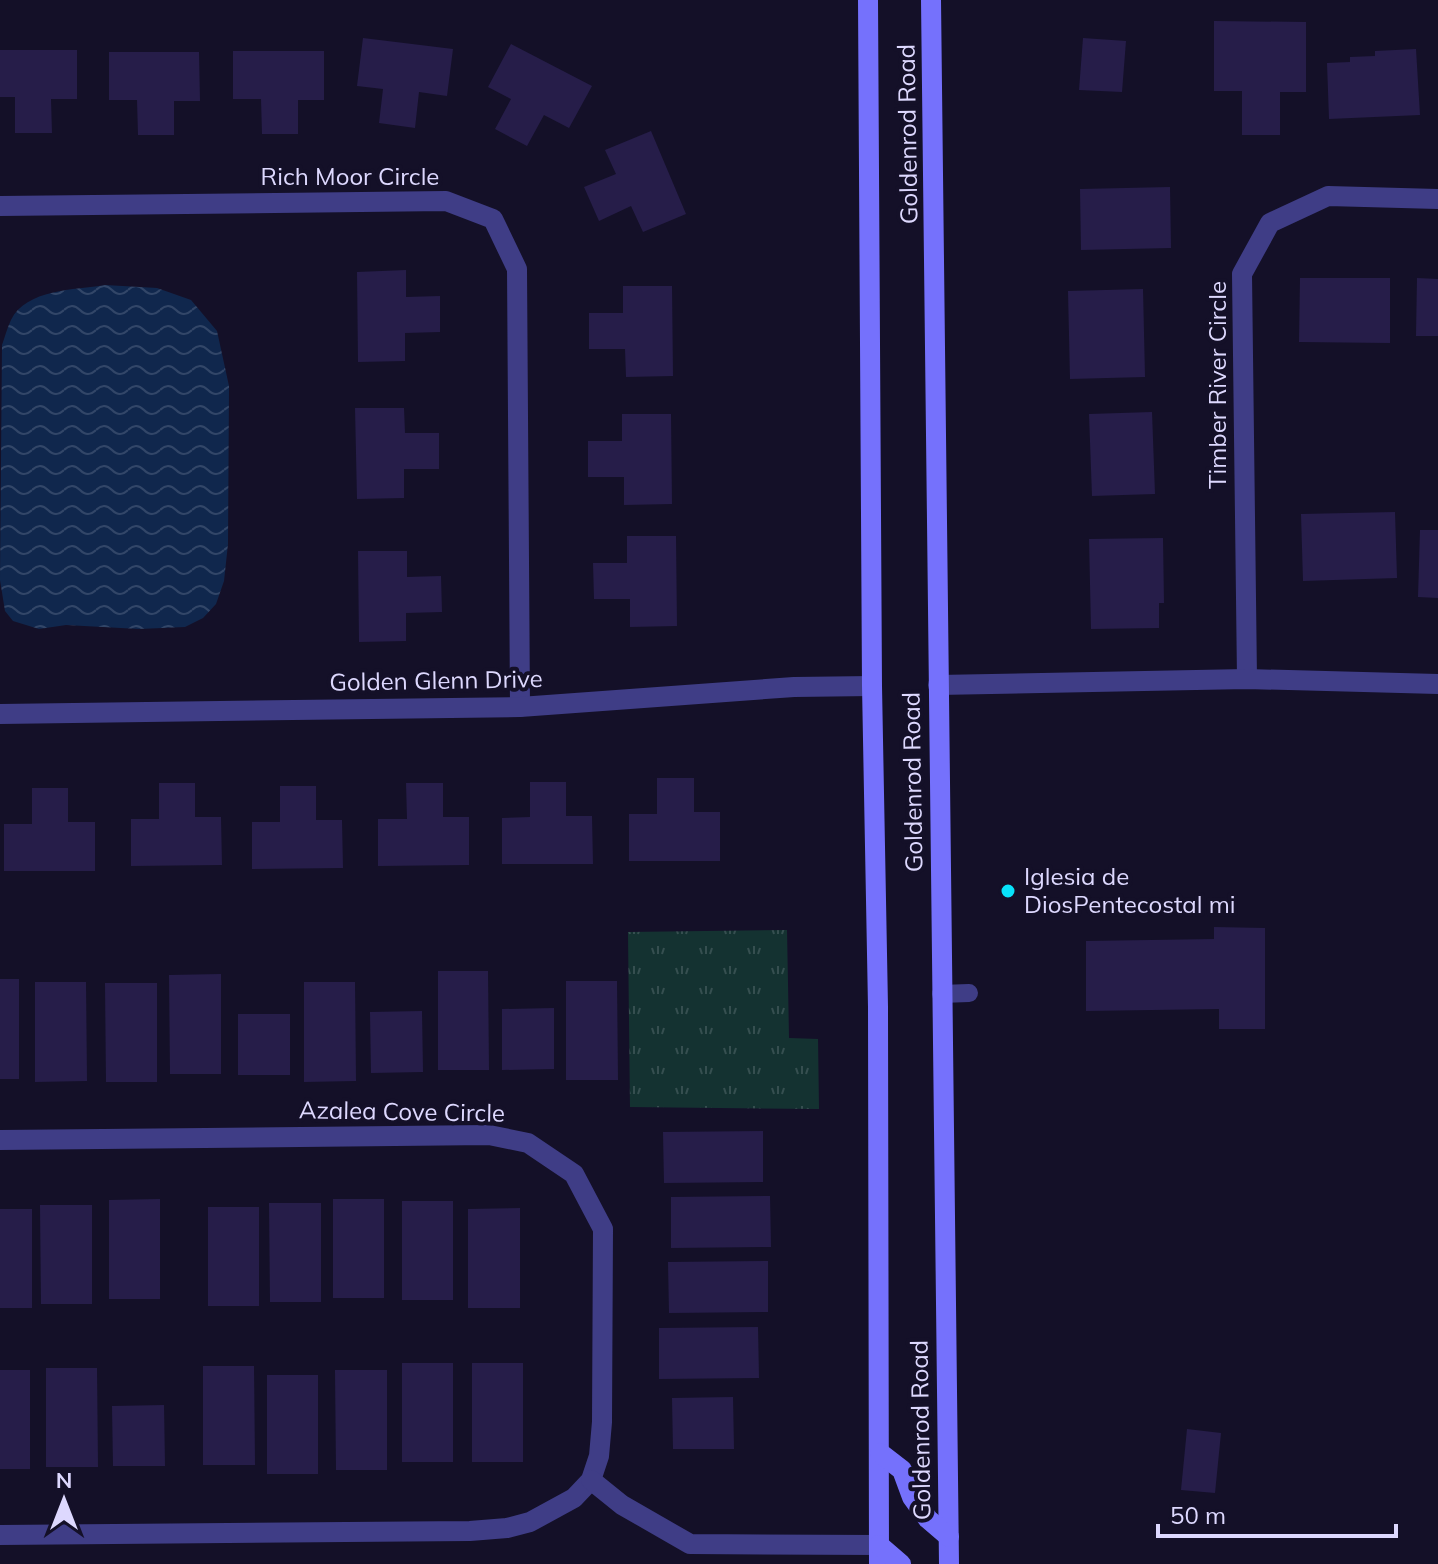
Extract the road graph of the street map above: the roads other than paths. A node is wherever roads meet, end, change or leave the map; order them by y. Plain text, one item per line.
1 (868, 0) edge
2 (931, 0) edge
3 (1438, 199) edge
4 (0, 206) edge
5 (1247, 679) junction
6 (1438, 684) edge
7 (938, 685) junction
8 (872, 686) junction
9 (520, 707) junction
10 (0, 714) edge
11 (969, 993) dead end
12 (941, 994) junction
13 (0, 1140) edge
14 (880, 1453) junction
15 (591, 1480) junction
16 (0, 1535) edge
17 (949, 1537) junction
18 (879, 1555) edge
19 (901, 1564) edge
20 (949, 1564) edge

1 - 8 main road, Goldenrod Road
2 - 7 main road, Goldenrod Road
3 - 5 street, Timber River Circle
4 - 9 street, Rich Moor Circle
5 - 6 street
5 - 7 street
7 - 12 main road, Goldenrod Road
8 - 9 street, Golden Glenn Drive
8 - 14 main road, Goldenrod Road
9 - 10 street, Golden Glenn Drive
11 - 12 lane
12 - 17 main road, Goldenrod Road
13 - 15 street, Azalea Cove Circle
14 - 17 main road
14 - 18 main road, Goldenrod Road
15 - 16 street
15 - 18 street
17 - 20 main road, Goldenrod Road
18 - 19 main road

